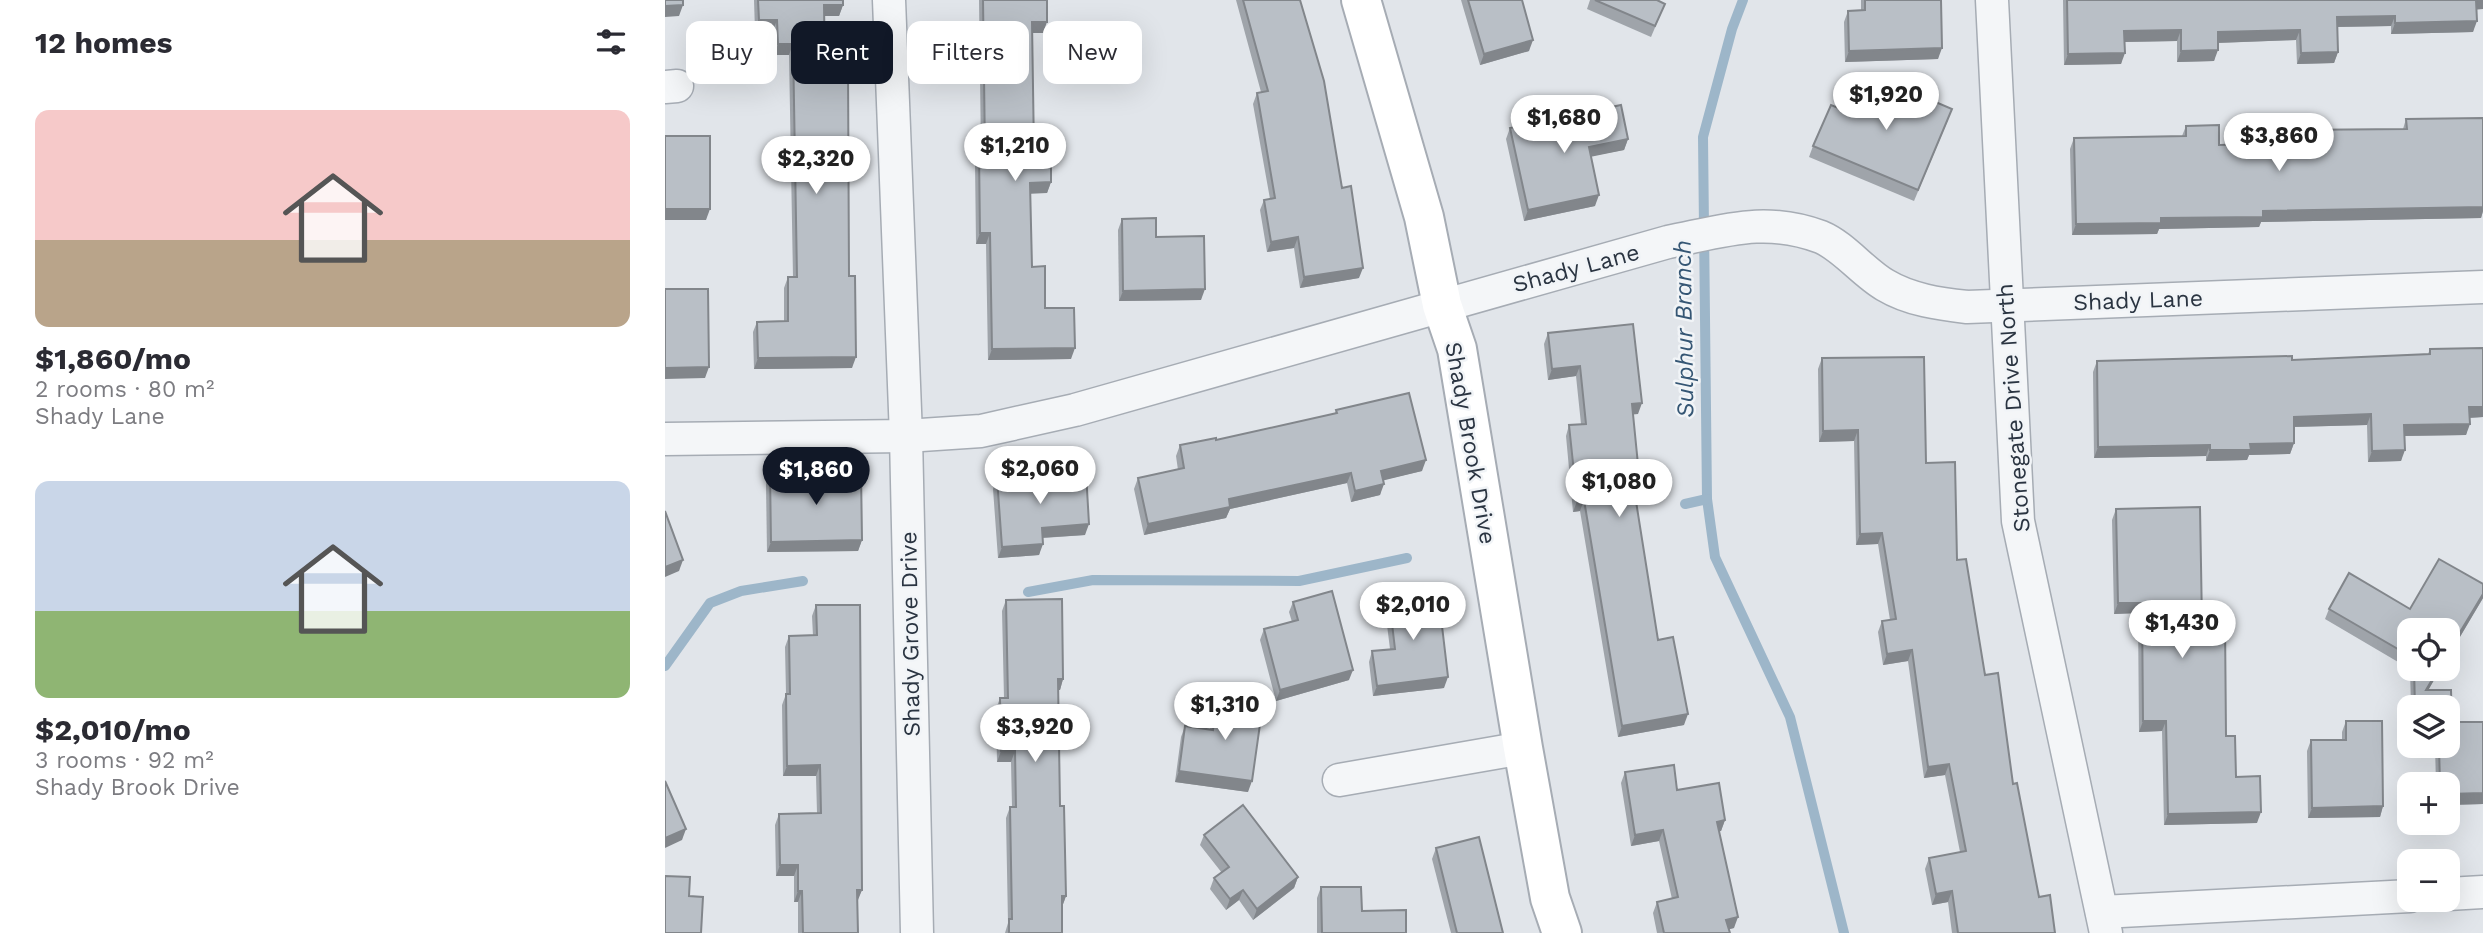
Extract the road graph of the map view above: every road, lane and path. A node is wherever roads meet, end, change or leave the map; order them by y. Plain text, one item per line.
1 (888, 0) edge
2 (1361, 0) edge
3 (1992, 0) edge
4 (2483, 287) edge
5 (1442, 305) junction
6 (2006, 305) junction
7 (906, 436) junction
8 (665, 439) edge
9 (1523, 748) junction
10 (1339, 780) dead end
11 (2483, 892) edge
12 (2460, 893) edge
13 (2397, 897) edge
14 (2104, 922) edge
15 (917, 933) edge
16 (1562, 933) edge

1 - 7 street, Shady Grove Drive
2 - 5 street, Shady Brook Drive
3 - 6 street, Stonegate Drive North
4 - 6 street, Shady Lane
5 - 6 street, Shady Lane
5 - 7 street, Shady Lane
5 - 9 street, Shady Brook Drive
6 - 14 street, Stonegate Drive North
7 - 8 street, Shady Lane
7 - 15 street, Shady Grove Drive
9 - 10 street
9 - 16 street, Shady Brook Drive
11 - 12 street
13 - 14 street

